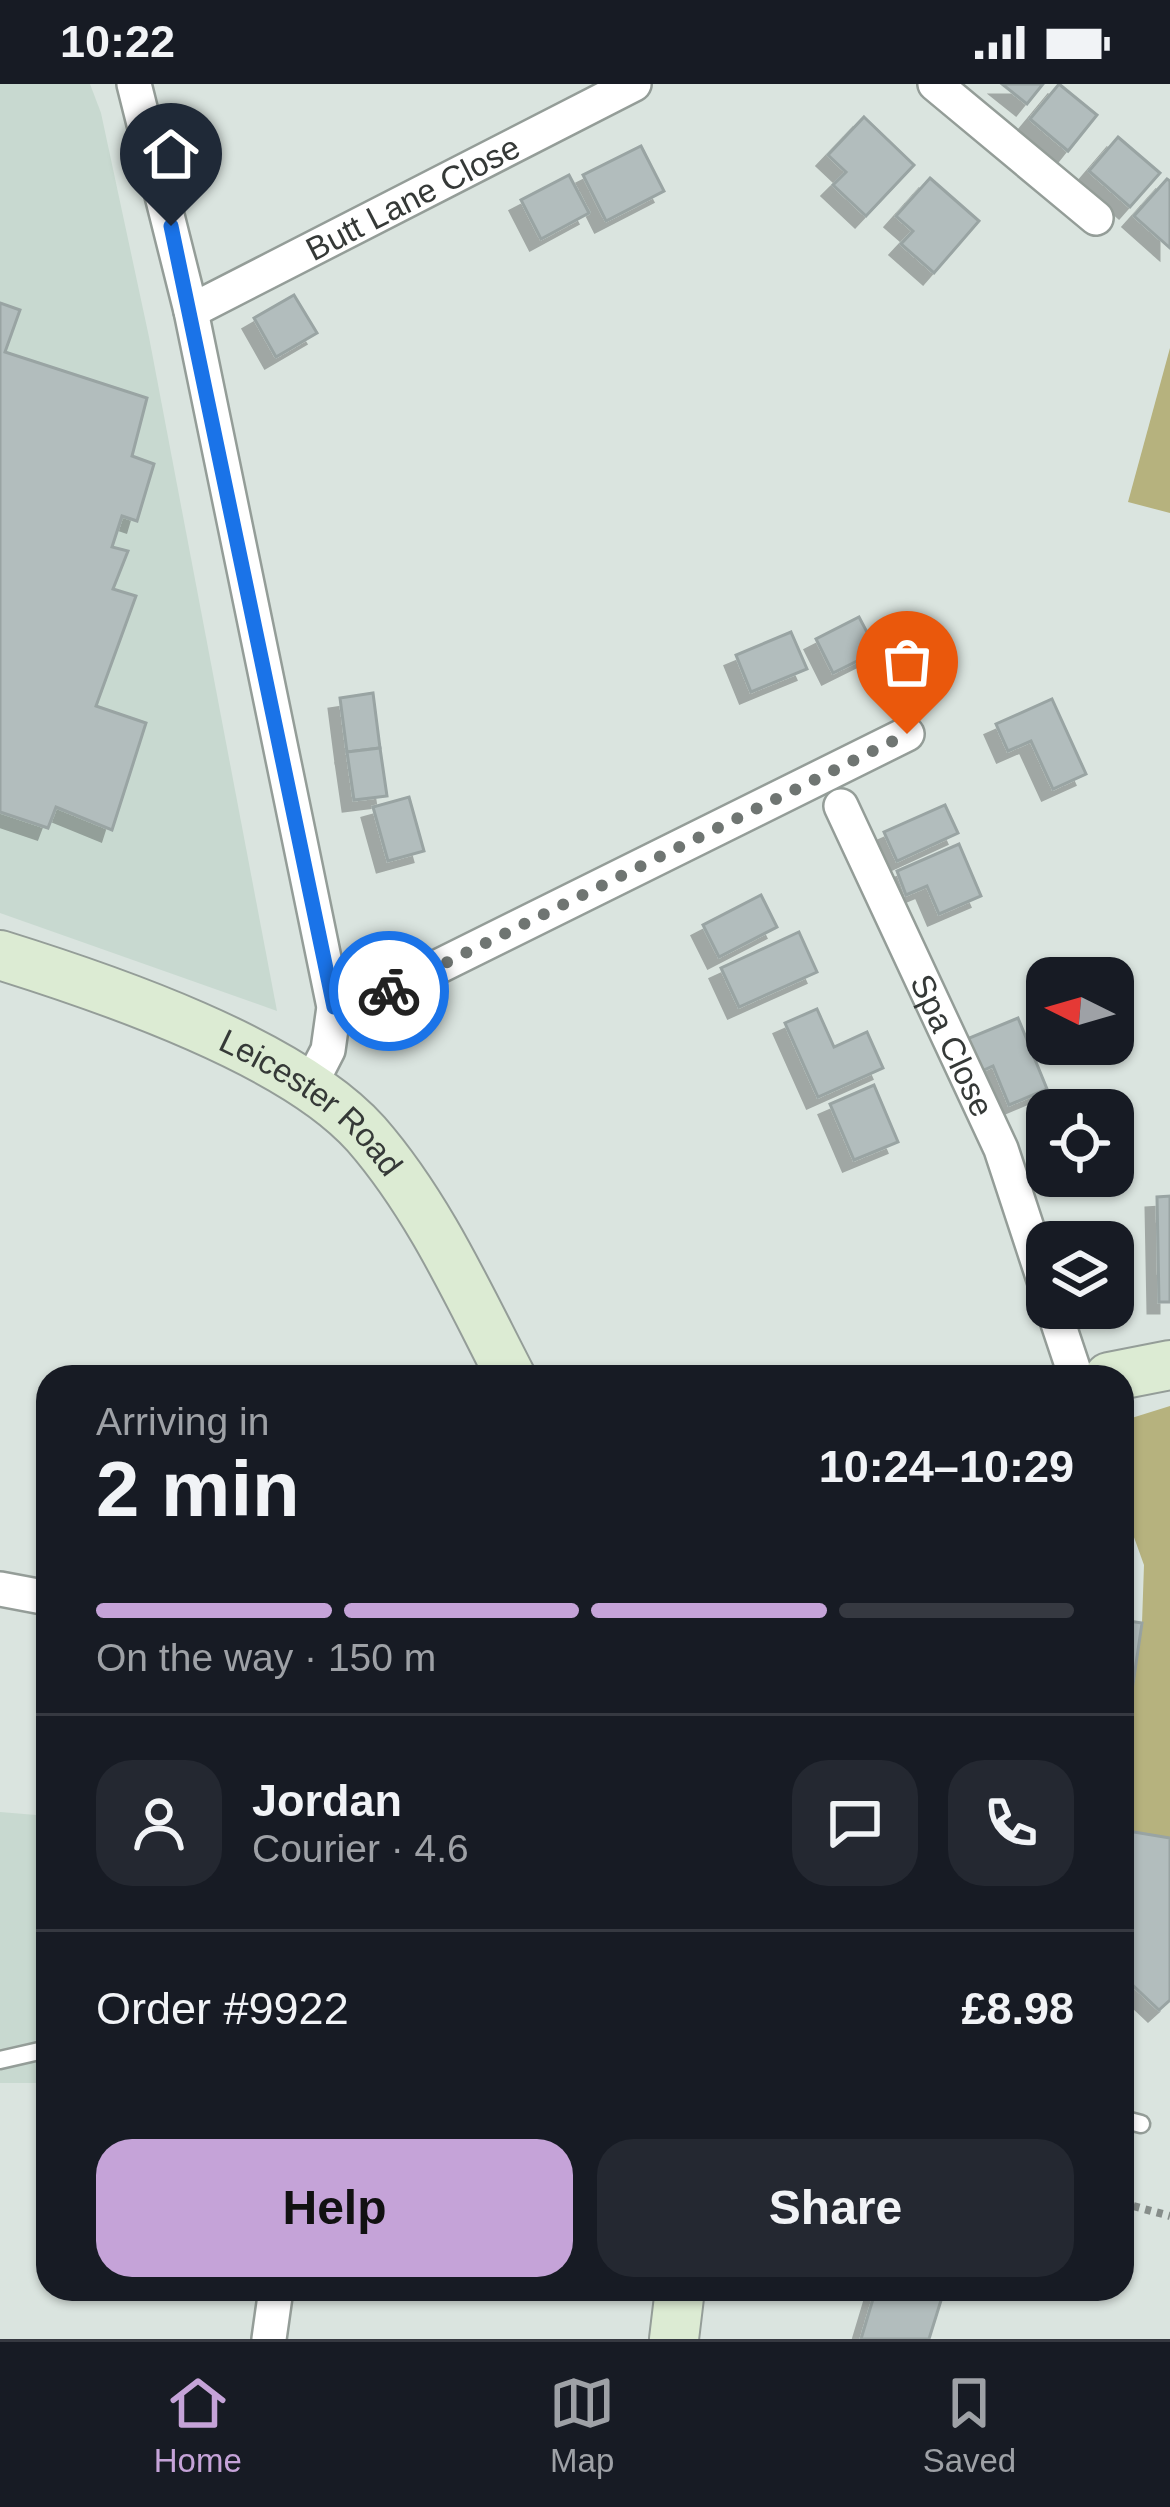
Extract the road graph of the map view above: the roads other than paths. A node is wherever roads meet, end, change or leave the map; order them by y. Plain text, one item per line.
1 (134, 84) edge
2 (634, 84) edge
3 (935, 84) edge
4 (1096, 218) dead end
5 (191, 311) junction
6 (907, 734) dead end
7 (841, 806) dead end
8 (0, 955) edge
9 (334, 1007) junction
10 (309, 1087) junction
11 (1026, 1225) edge
12 (1060, 1329) edge
13 (505, 1365) edge
14 (1072, 1365) edge
15 (1170, 1365) edge
16 (1134, 1372) edge
17 (0, 1589) edge
18 (36, 1596) edge
19 (36, 2052) edge
20 (0, 2060) edge
21 (1134, 2122) edge
22 (1141, 2124) dead end
23 (274, 2301) edge
24 (679, 2301) edge
25 (269, 2339) edge
26 (674, 2339) edge

1 - 5 street
2 - 5 street, Butt Lane Close
3 - 4 street
5 - 9 street
6 - 9 street
7 - 11 street, Spa Close
8 - 10 main road, Leicester Road
9 - 10 street
10 - 13 main road, Leicester Road
12 - 14 street
15 - 16 main road
17 - 18 street
19 - 20 lane
21 - 22 lane
23 - 25 street
24 - 26 main road

